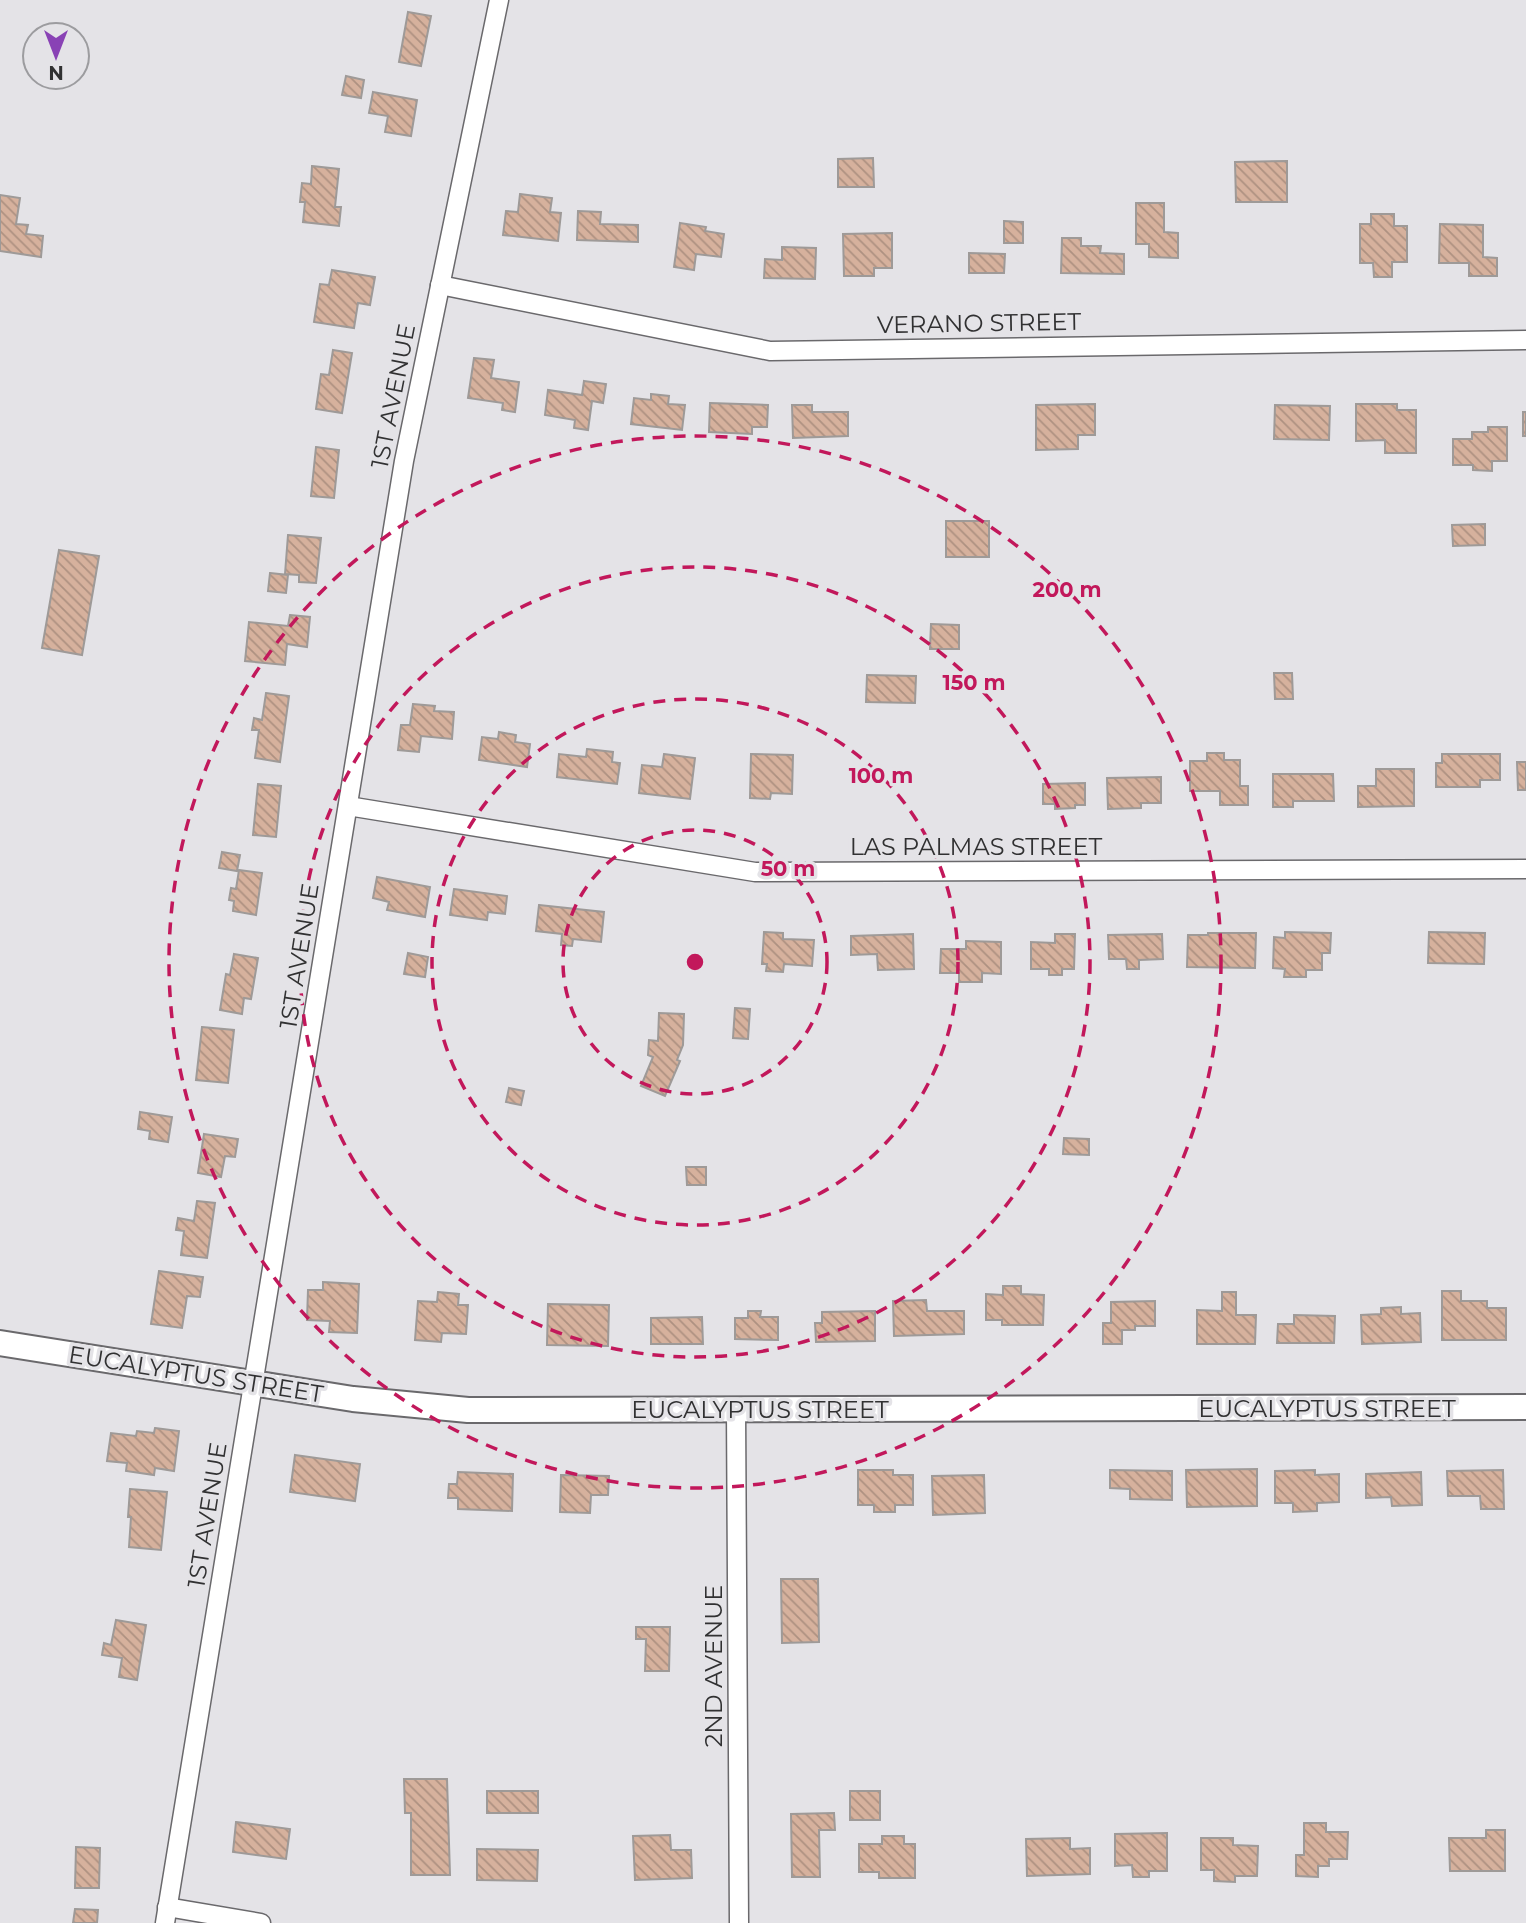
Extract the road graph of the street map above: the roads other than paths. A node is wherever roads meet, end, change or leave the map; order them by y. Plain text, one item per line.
1 (499, 0) edge
2 (440, 285) junction
3 (1526, 340) edge
4 (348, 806) junction
5 (1526, 869) edge
6 (0, 1343) edge
7 (253, 1384) junction
8 (1526, 1407) edge
9 (736, 1409) junction
10 (166, 1915) edge
11 (261, 1923) edge
12 (739, 1923) edge

1 - 2 street, 1ST AVENUE
2 - 3 street, VERANO STREET
2 - 4 street, 1ST AVENUE
4 - 5 street, LAS PALMAS STREET
4 - 7 street, 1ST AVENUE
6 - 7 main road, EUCALYPTUS STREET
7 - 9 main road, EUCALYPTUS STREET
7 - 10 street, 1ST AVENUE
8 - 9 main road, EUCALYPTUS STREET
9 - 12 street, 2ND AVENUE
10 - 11 street

